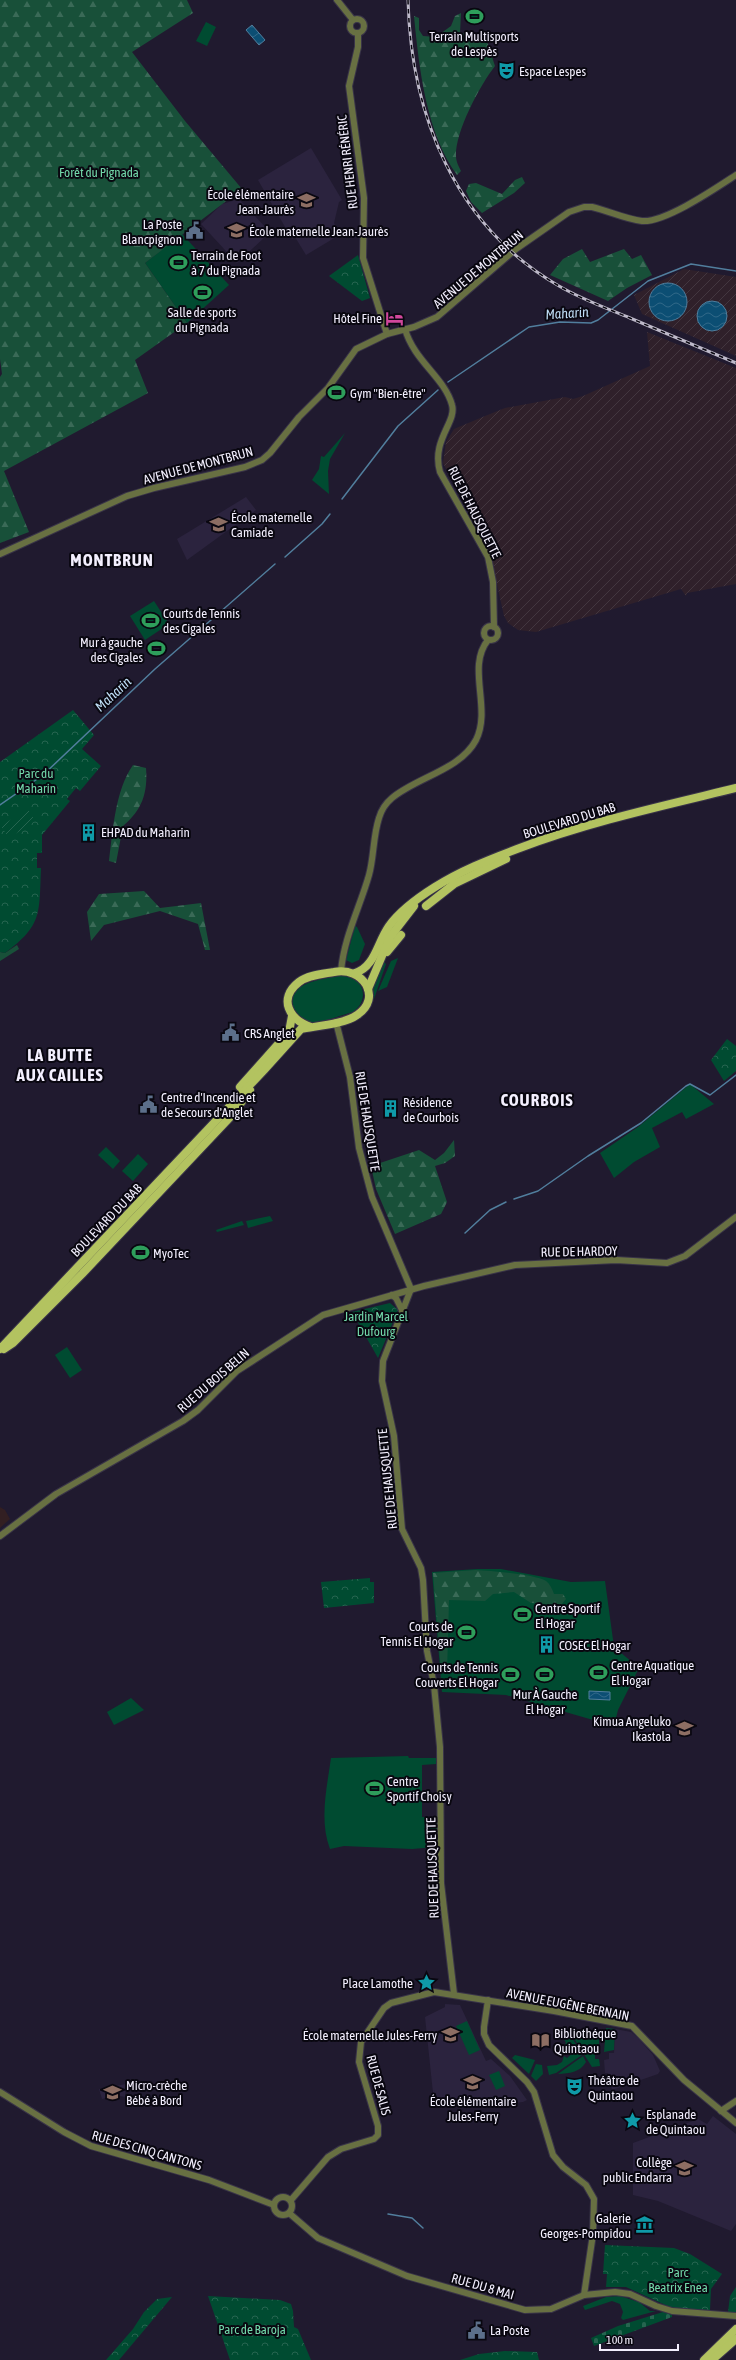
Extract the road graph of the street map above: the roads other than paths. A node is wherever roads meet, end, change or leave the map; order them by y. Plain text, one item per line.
1 (337, 0) edge
2 (353, 20) junction
3 (358, 33) junction
4 (736, 175) edge
5 (405, 329) junction
6 (387, 334) junction
7 (0, 554) edge
8 (494, 627) junction
9 (488, 640) junction
10 (736, 788) edge
11 (564, 831) junction
12 (419, 899) junction
13 (426, 906) dead end
14 (401, 935) dead end
15 (377, 966) junction
16 (341, 971) junction
17 (354, 973) junction
18 (368, 989) junction
19 (292, 1016) junction
20 (336, 1022) junction
21 (311, 1027) junction
22 (264, 1070) junction
23 (228, 1106) junction
24 (736, 1217) edge
25 (411, 1289) junction
26 (392, 1295) junction
27 (402, 1310) junction
28 (0, 1350) edge
29 (0, 1536) edge
30 (454, 1994) junction
31 (488, 2000) junction
32 (0, 2092) edge
33 (736, 2101) edge
34 (721, 2111) junction
35 (736, 2123) edge
36 (291, 2200) junction
37 (274, 2205) junction
38 (289, 2214) junction
39 (584, 2295) junction
40 (736, 2316) edge
41 (736, 2330) edge
42 (736, 2339) edge
43 (704, 2360) edge
44 (712, 2360) edge

1 - 2 street
2 - 3 street
2 - 3 street
3 - 6 street, RUE HENRI RÉNÉRIC
4 - 5 street, AVENUE DE MONTBRUN
5 - 6 street, AVENUE DE MONTBRUN
5 - 8 street, RUE DE HAUSQUETTE
6 - 7 street, AVENUE DE MONTBRUN
8 - 9 street
8 - 9 street
9 - 16 street
10 - 11 main road, BOULEVARD DU BAB
11 - 12 main road, BOULEVARD DU BAB
11 - 13 main road
12 - 15 main road, BOULEVARD DU BAB
12 - 17 main road, BOULEVARD DU BAB
14 - 15 main road
15 - 18 main road, BOULEVARD DU BAB
16 - 17 main road
16 - 19 main road
17 - 18 main road
18 - 20 main road
19 - 21 main road
19 - 23 main road, BOULEVARD DU BAB
20 - 21 main road
20 - 25 street, RUE DE HAUSQUETTE
21 - 22 main road, BOULEVARD DU BAB
22 - 23 main road, BOULEVARD DU BAB
22 - 28 main road
23 - 28 main road, BOULEVARD DU BAB
24 - 25 street, RUE DE HARDOY
25 - 26 street, RUE DU BOIS BELIN
25 - 27 street, RUE DE HAUSQUETTE
26 - 27 street
26 - 29 street, RUE DU BOIS BELIN
27 - 30 street, RUE DE HAUSQUETTE
30 - 31 street, AVENUE EUGÈNE BERNAIN
30 - 36 street, RUE DE SALIS
31 - 34 street, AVENUE EUGÈNE BERNAIN
31 - 39 street
32 - 37 street, RUE DES CINQ CANTONS
33 - 34 street
34 - 35 street, AVENUE EUGÈNE BERNAIN
36 - 37 street
36 - 38 street
37 - 38 street
38 - 39 street, RUE DU 8 MAI
39 - 40 street
41 - 43 main road
42 - 44 main road

